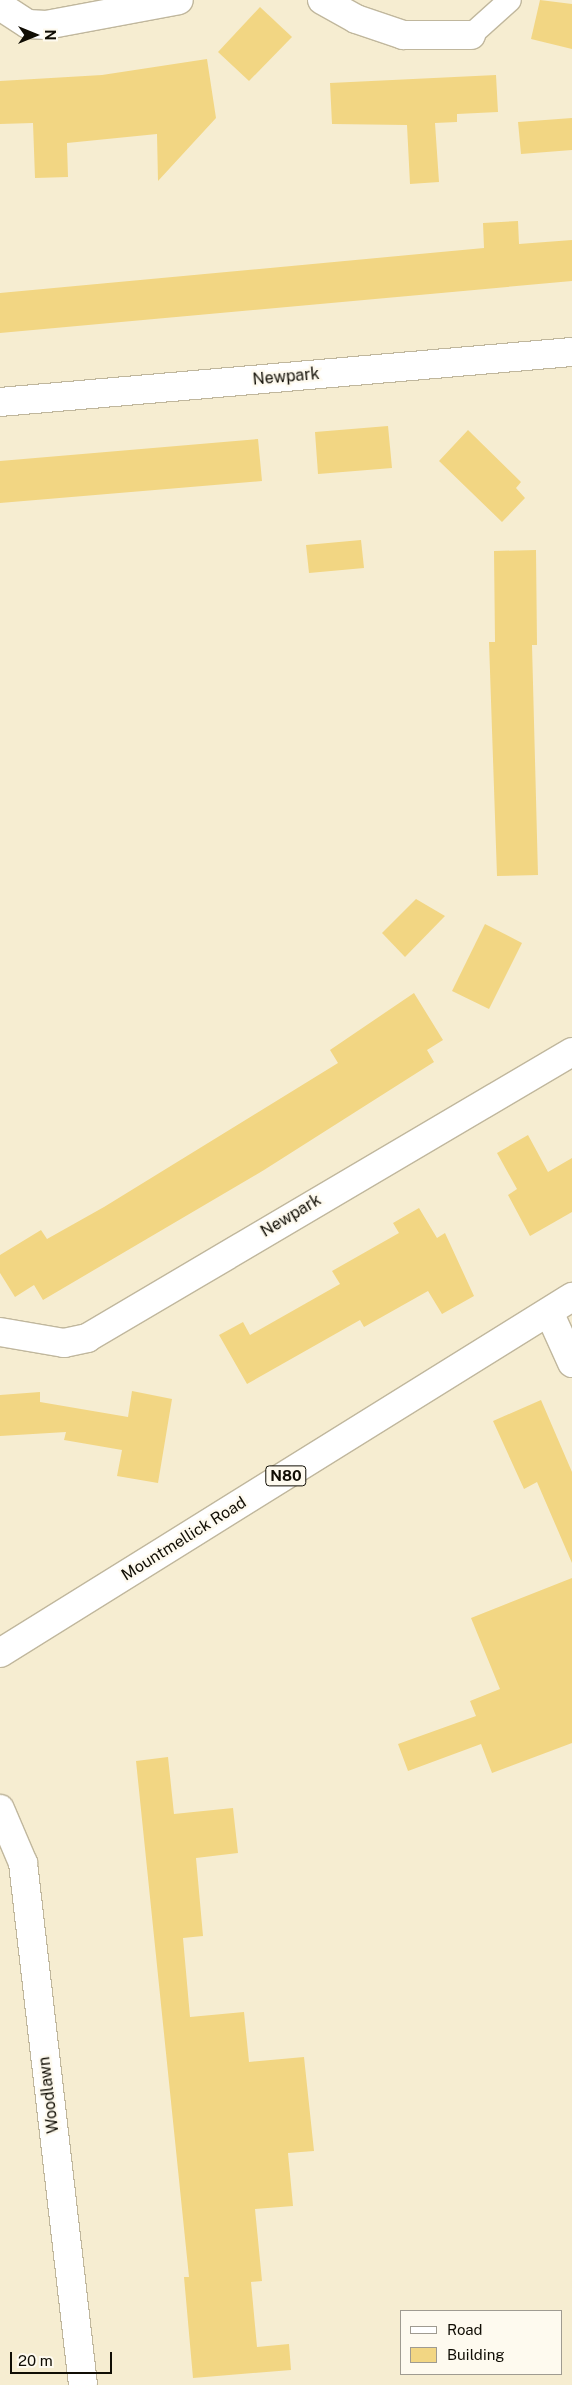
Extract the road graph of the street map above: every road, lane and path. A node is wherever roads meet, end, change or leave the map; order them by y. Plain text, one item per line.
1 (179, 0) edge
2 (322, 0) edge
3 (510, 0) edge
4 (0, 6) edge
5 (472, 35) joint
6 (572, 352) edge
7 (0, 402) edge
8 (572, 1052) edge
9 (572, 1297) edge
10 (549, 1312) junction
11 (0, 1332) edge
12 (572, 1363) edge
13 (0, 1653) edge
14 (0, 1810) edge
15 (82, 2385) edge

1 - 4 street
2 - 5 street
3 - 5 street
6 - 7 street, Newpark
8 - 11 street, Newpark
9 - 10 street, Mountmellick Road / N80
10 - 12 street
10 - 13 street, Mountmellick Road / N80
14 - 15 street, Woodlawn

